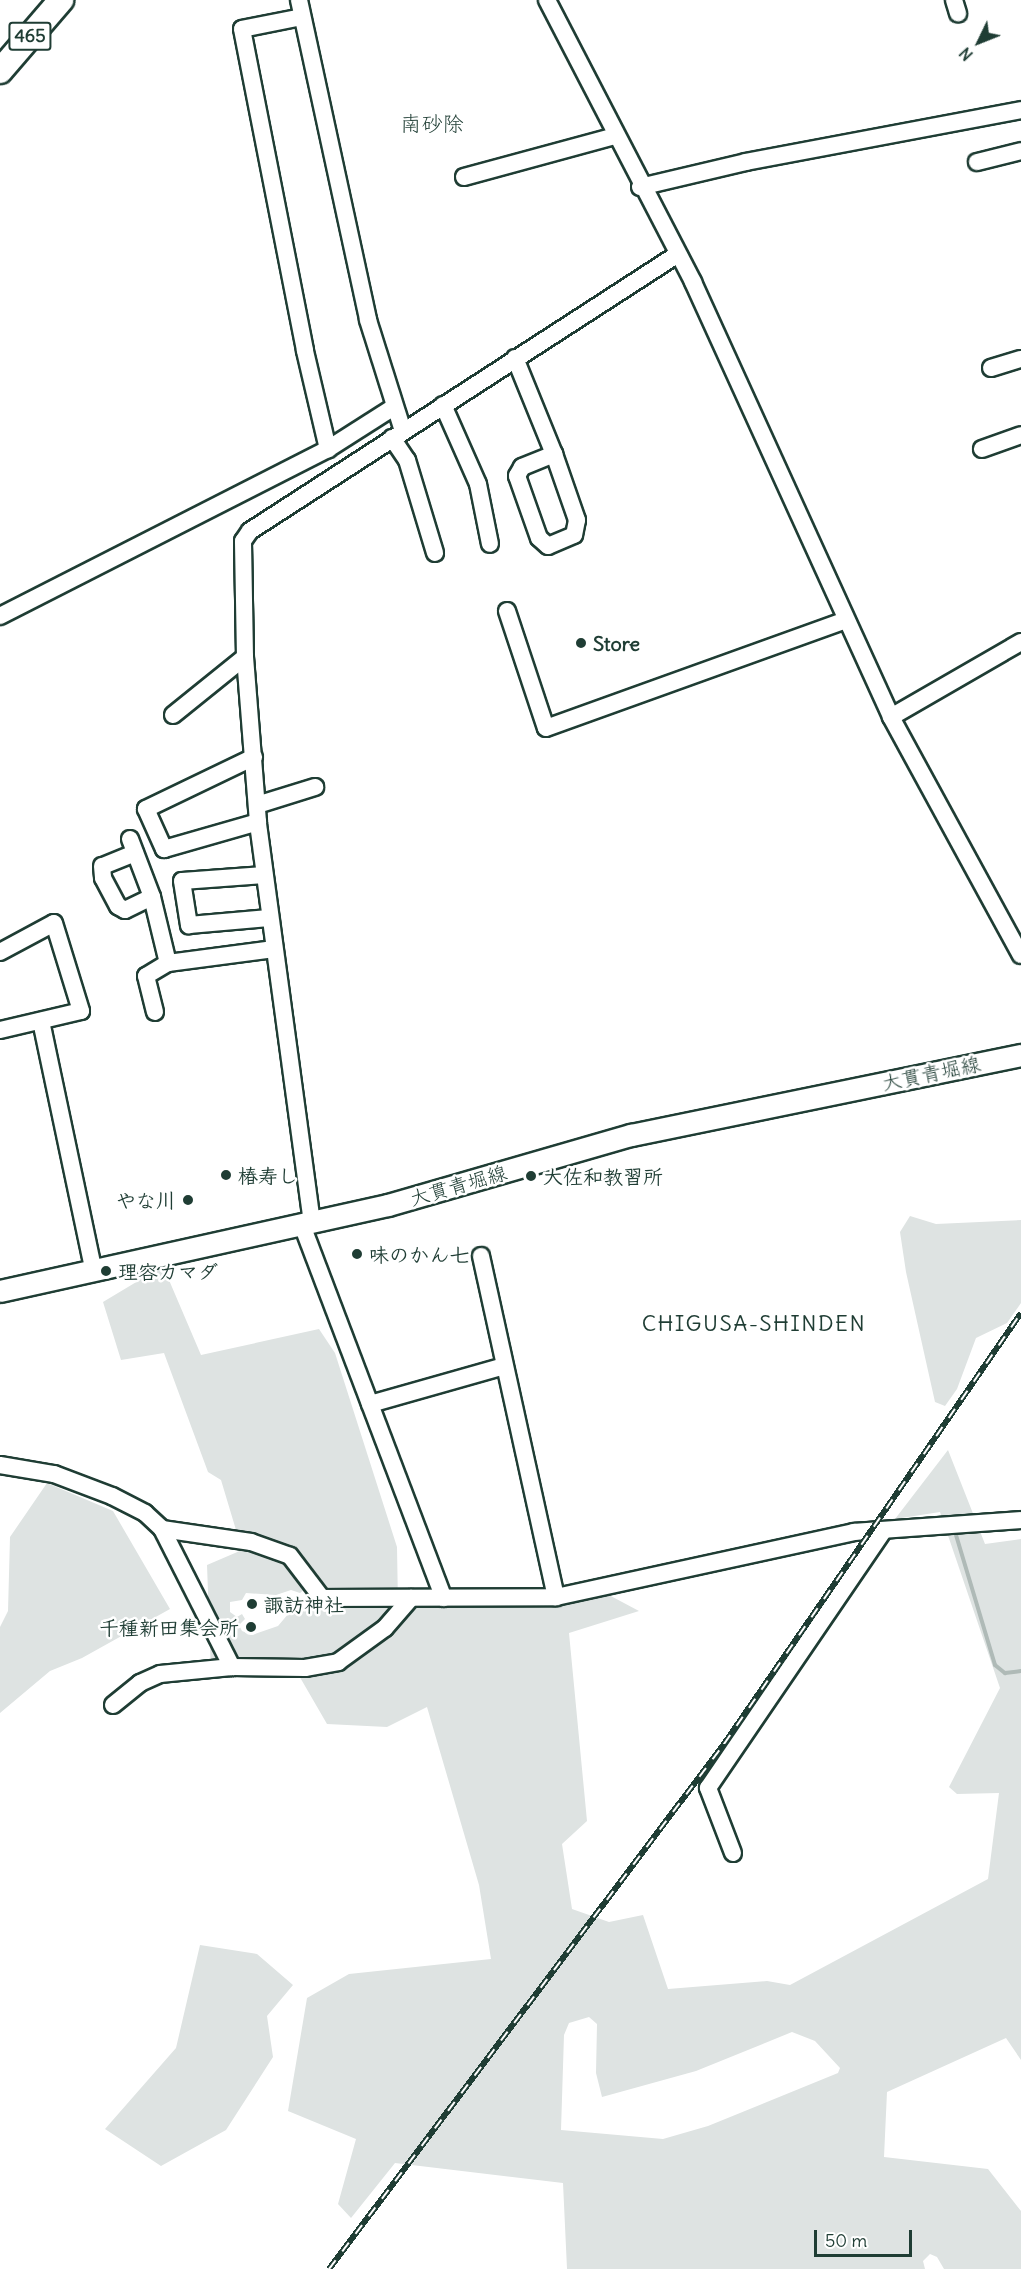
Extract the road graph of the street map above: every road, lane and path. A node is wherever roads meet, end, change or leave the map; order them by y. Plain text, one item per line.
1 (61, 0) edge
2 (547, 0) edge
3 (301, 8) edge
4 (0, 71) edge
5 (1021, 110) edge
6 (615, 136) junction
7 (1021, 152) edge
8 (977, 162) dead end
9 (464, 177) dead end
10 (640, 186) junction
11 (678, 254) junction
12 (515, 358) junction
13 (1021, 359) edge
14 (991, 368) dead end
15 (442, 405) junction
16 (394, 407) junction
17 (397, 435) junction
18 (1021, 435) edge
19 (328, 449) junction
20 (982, 449) dead end
21 (554, 454) junction
22 (490, 544) dead end
23 (435, 553) dead end
24 (507, 611) dead end
25 (0, 616) edge
26 (846, 620) junction
27 (1021, 642) edge
28 (245, 657) junction
29 (173, 715) dead end
30 (891, 717) junction
31 (254, 757) junction
32 (315, 787) dead end
33 (258, 813) junction
34 (264, 875) junction
35 (152, 897) junction
36 (270, 918) junction
37 (274, 949) junction
38 (0, 952) edge
39 (1021, 955) edge
40 (168, 963) junction
41 (154, 1012) dead end
42 (41, 1021) junction
43 (0, 1030) edge
44 (1021, 1054) edge
45 (307, 1224) junction
46 (481, 1256) dead end
47 (93, 1268) junction
48 (0, 1291) edge
49 (504, 1366) junction
50 (370, 1404) junction
51 (0, 1465) edge
52 (1021, 1520) edge
53 (162, 1529) junction
54 (884, 1530) junction
55 (556, 1597) junction
56 (411, 1598) junction
57 (444, 1598) junction
58 (232, 1667) junction
59 (113, 1705) dead end
60 (733, 1853) dead end

1 - 4 highway, 465
2 - 6 street
3 - 16 street
3 - 19 street
5 - 10 street
6 - 9 street
6 - 10 street
7 - 8 street
10 - 11 street
11 - 12 street
11 - 26 street
12 - 15 street
12 - 21 street
13 - 14 street
15 - 17 street
15 - 22 street
16 - 17 street
16 - 19 street
17 - 23 street
17 - 28 street
18 - 20 street
19 - 25 street
21 - 21 street
24 - 26 street
26 - 30 street
27 - 30 street
28 - 29 street
28 - 31 street
30 - 39 street
31 - 33 street
31 - 33 street
32 - 33 street
33 - 34 street
34 - 36 street
34 - 36 street
35 - 35 street
35 - 40 street
36 - 37 street
37 - 40 street
37 - 45 street
38 - 42 street
40 - 41 street
42 - 43 street
42 - 47 street
44 - 45 main road, 大貫青堀線
45 - 47 main road, 大貫青堀線
45 - 50 street
46 - 49 street
47 - 48 main road, 大貫青堀線
49 - 50 street
49 - 55 street
50 - 57 street
51 - 53 street
52 - 54 street
53 - 56 street
53 - 58 street
54 - 55 street
54 - 60 street
55 - 57 street
56 - 57 street
56 - 58 street
58 - 59 street

